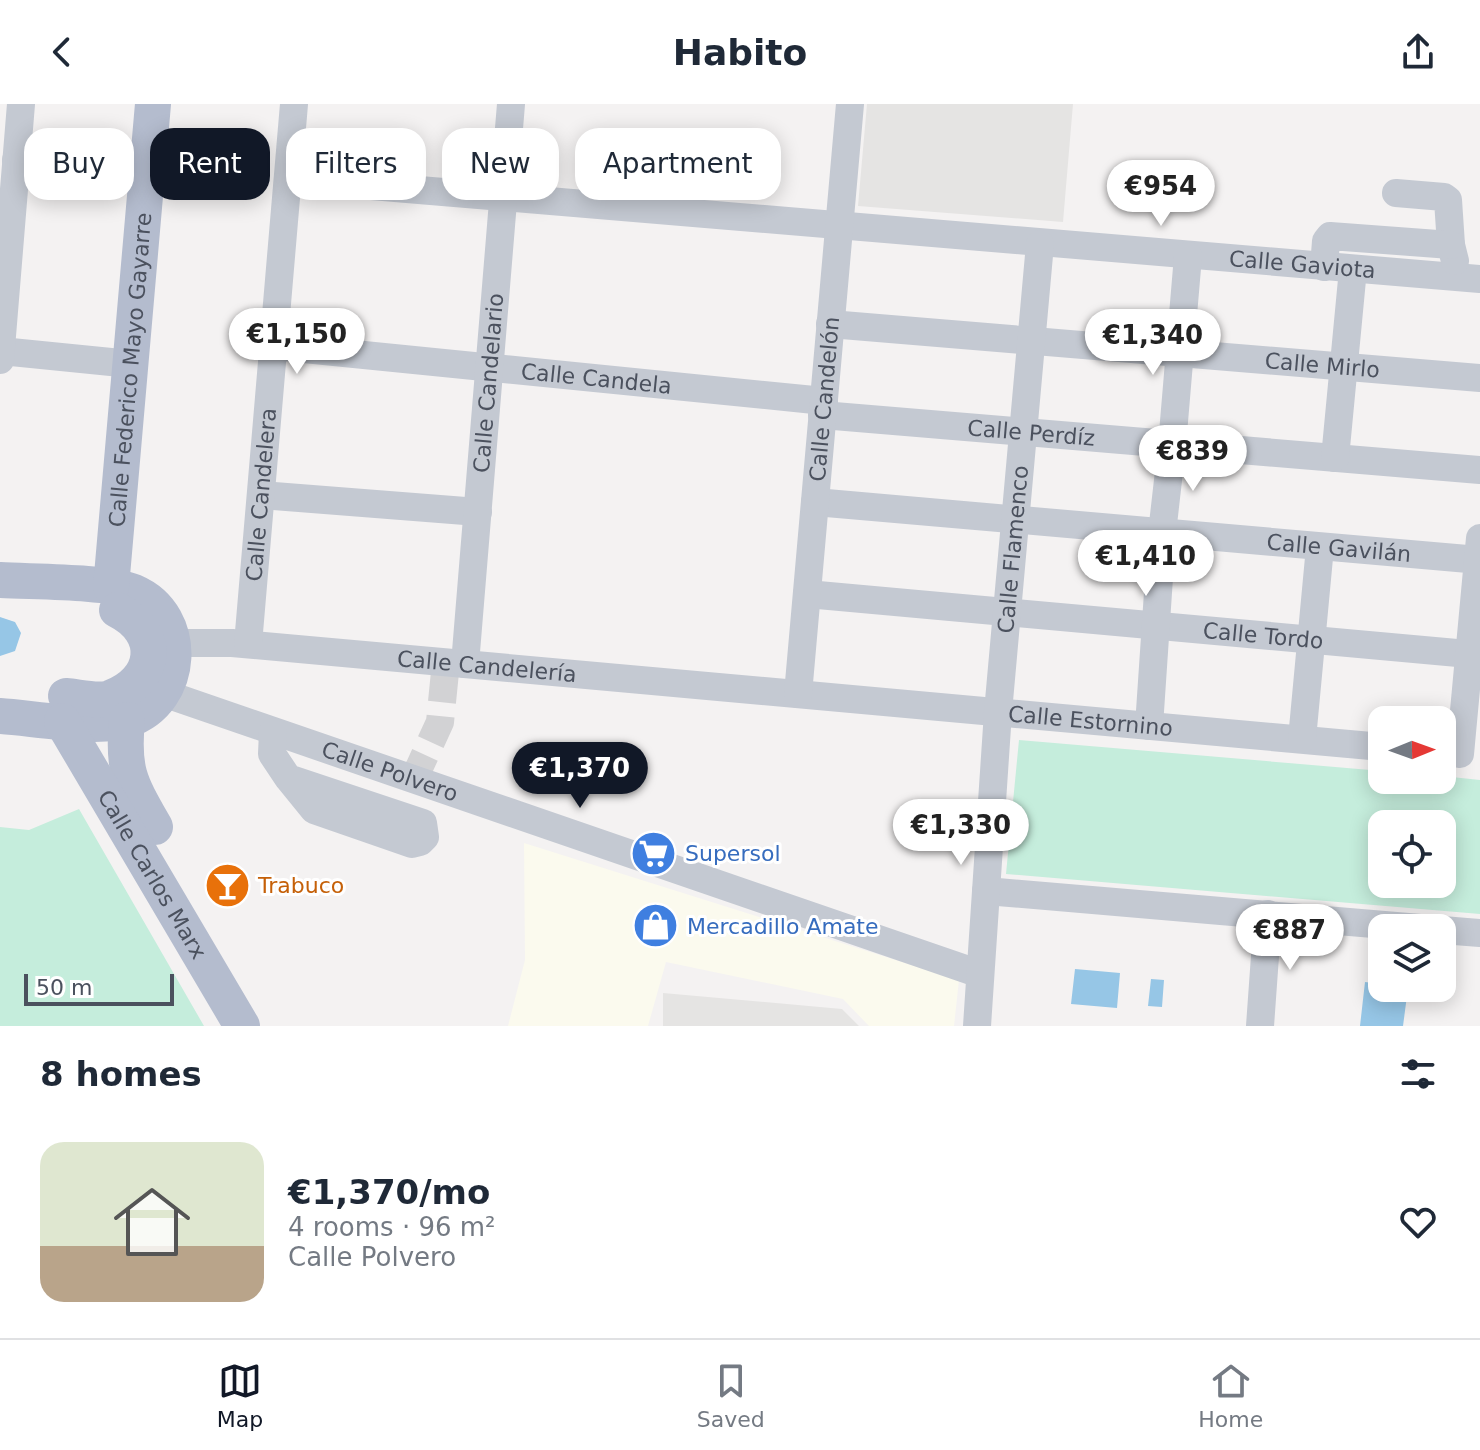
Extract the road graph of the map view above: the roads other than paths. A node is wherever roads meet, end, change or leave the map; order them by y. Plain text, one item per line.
1 (21, 104) edge
2 (153, 104) edge
3 (294, 104) edge
4 (511, 104) edge
5 (850, 104) edge
6 (292, 128) edge
7 (509, 128) edge
8 (16, 160) junction
9 (148, 170) junction
10 (1396, 193) dead end
11 (286, 200) edge
12 (503, 200) edge
13 (526, 200) edge
14 (839, 227) junction
15 (1040, 244) junction
16 (1451, 245) junction
17 (1188, 256) junction
18 (1324, 267) junction
19 (1353, 269) junction
20 (1469, 278) edge
21 (830, 324) junction
22 (1031, 341) junction
23 (274, 346) junction
24 (1, 351) edge
25 (1180, 353) junction
26 (0, 360) edge
27 (131, 364) junction
28 (1344, 367) junction
29 (489, 368) junction
30 (1480, 378) edge
31 (823, 408) junction
32 (1023, 432) junction
33 (1172, 445) junction
34 (1335, 458) junction
35 (1480, 470) edge
36 (261, 495) junction
37 (815, 502) junction
38 (478, 512) junction
39 (1015, 520) junction
40 (1162, 533) junction
41 (1320, 547) junction
42 (1479, 553) edge
43 (0, 580) edge
44 (105, 586) junction
45 (807, 594) junction
46 (0, 598) edge
47 (44, 601) junction
48 (1007, 612) junction
49 (1158, 625) junction
50 (1311, 639) junction
51 (174, 643) junction
52 (248, 644) junction
53 (1475, 654) edge
54 (465, 664) junction
55 (0, 691) edge
56 (163, 693) junction
57 (798, 694) junction
58 (998, 712) junction
59 (0, 716) edge
60 (127, 720) junction
61 (62, 721) junction
62 (1149, 726) junction
63 (273, 732) junction
64 (1302, 739) junction
65 (1368, 746) edge
66 (1461, 754) edge
67 (288, 778) dead end
68 (986, 891) junction
69 (1268, 914) junction
70 (1368, 923) edge
71 (1456, 931) edge
72 (1480, 933) edge
73 (980, 974) junction
74 (242, 1026) edge
75 (269, 1026) edge
76 (977, 1026) edge
77 (1260, 1026) edge

1 - 8 street
2 - 9 main road, Calle Federico Mayo Gayarre
3 - 6 street, Calle Candelera
4 - 7 street, Calle Candelario
5 - 14 street, Calle Candelón
8 - 9 street
8 - 24 street
9 - 27 main road, Calle Federico Mayo Gayarre
10 - 16 street
11 - 23 street, Calle Candelera
12 - 29 street, Calle Candelario
13 - 14 street, Calle Gaviota
14 - 15 street, Calle Gaviota
14 - 21 street, Calle Candelón
15 - 17 street, Calle Gaviota
15 - 22 street, Calle Flamenco
16 - 18 street
16 - 20 street
17 - 18 street, Calle Gaviota
17 - 25 street
18 - 19 street, Calle Gaviota
19 - 20 street, Calle Gaviota
19 - 28 street
21 - 22 street, Calle Mirlo
21 - 31 street, Calle Candelón
22 - 25 street, Calle Mirlo
22 - 32 street, Calle Flamenco
23 - 29 street, Calle Candela
23 - 36 street, Calle Candelera
24 - 26 street
24 - 27 street
25 - 28 street, Calle Mirlo
25 - 33 street
27 - 44 main road, Calle Federico Mayo Gayarre
28 - 30 street, Calle Mirlo
28 - 34 street
29 - 31 street, Calle Candela
29 - 38 street, Calle Candelario
31 - 32 street, Calle Perdíz
31 - 37 street, Calle Candelón
32 - 33 street, Calle Perdíz
32 - 39 street, Calle Flamenco
33 - 34 street, Calle Perdíz
33 - 40 street
34 - 35 street, Calle Perdíz
36 - 38 street
36 - 52 street, Calle Candelera
37 - 39 street, Calle Gavilán
37 - 45 street, Calle Candelón
38 - 54 street, Calle Candelario
39 - 40 street, Calle Gavilán
39 - 48 street, Calle Flamenco
40 - 41 street, Calle Gavilán
40 - 49 street
41 - 42 street, Calle Gavilán
41 - 50 street
42 - 53 street
43 - 44 main road
44 - 47 main road
44 - 51 main road
45 - 48 street, Calle Tordo
45 - 57 street, Calle Candelón
46 - 47 main road
47 - 55 main road
48 - 49 street, Calle Tordo
48 - 58 street, Calle Flamenco
49 - 50 street, Calle Tordo
49 - 62 street
50 - 53 street, Calle Tordo
50 - 64 street
51 - 52 street, Calle Candelería
51 - 56 main road
52 - 54 street, Calle Candelería
53 - 66 street
54 - 57 street, Calle Candelería
56 - 60 main road
56 - 63 street, Calle Polvero
57 - 58 street, Calle Estornino
58 - 62 street, Calle Estornino
58 - 68 street, Calle Flamenco
59 - 61 main road
60 - 61 main road
60 - 75 main road, Calle Carlos Marx
61 - 74 main road, Calle Carlos Marx
62 - 64 street, Calle Estornino
63 - 67 street
63 - 73 street, Calle Polvero
64 - 65 street, Calle Estornino
68 - 69 street
68 - 73 street, Calle Flamenco
69 - 70 street
69 - 77 street
71 - 72 street
73 - 76 street, Calle Flamenco

